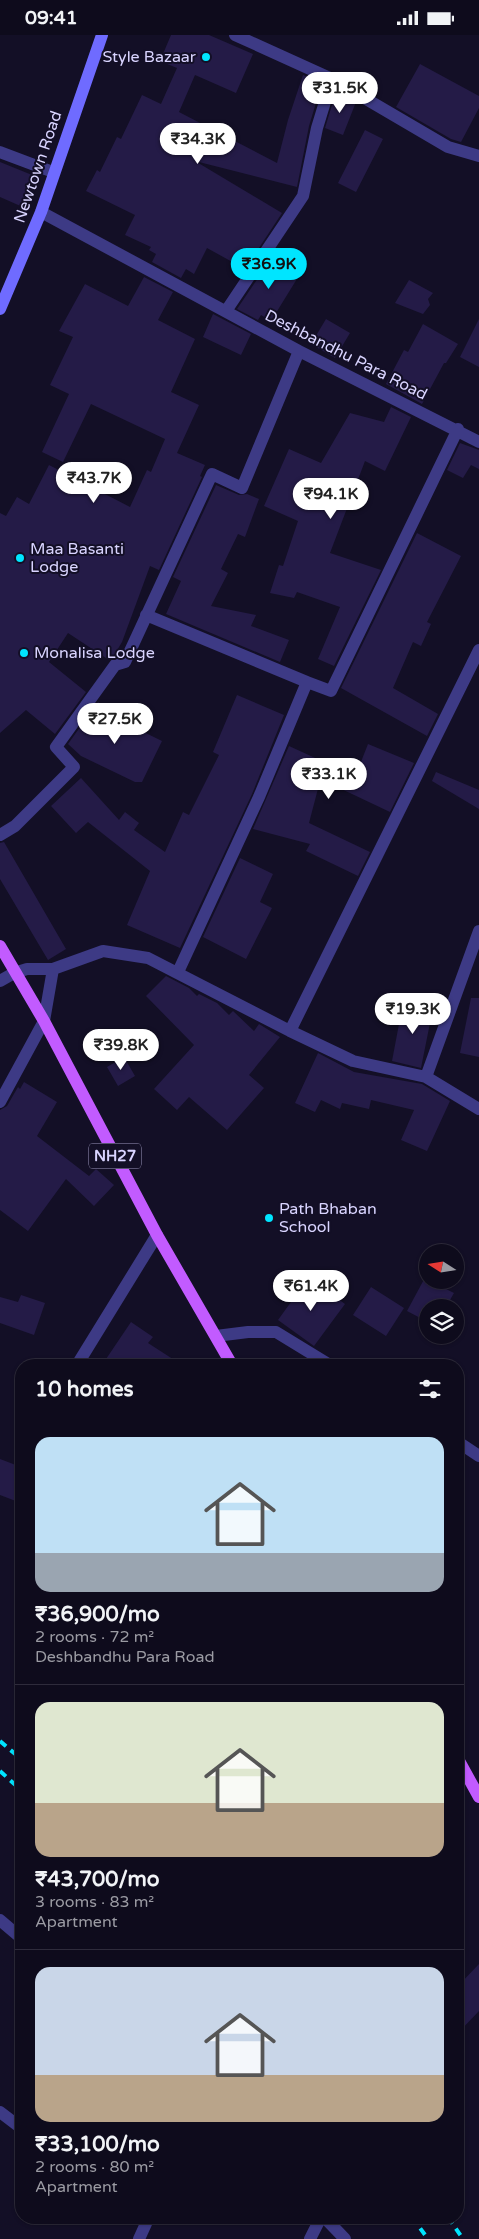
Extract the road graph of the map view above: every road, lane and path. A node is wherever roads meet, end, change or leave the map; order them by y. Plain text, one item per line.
1 (102, 35) edge
2 (235, 35) edge
3 (332, 79) junction
4 (0, 152) edge
5 (479, 156) edge
6 (53, 172) junction
7 (41, 212) junction
8 (0, 309) edge
9 (226, 311) junction
10 (299, 351) junction
11 (458, 429) junction
12 (479, 441) edge
13 (146, 615) junction
14 (479, 650) edge
15 (307, 682) junction
16 (0, 835) edge
17 (479, 931) edge
18 (0, 946) edge
19 (54, 969) junction
20 (178, 972) junction
21 (14, 973) junction
22 (0, 981) edge
23 (44, 1021) junction
24 (290, 1031) junction
25 (426, 1077) junction
26 (0, 1102) edge
27 (479, 1109) edge
28 (157, 1235) junction
29 (216, 1336) junction
30 (81, 1359) edge
31 (229, 1359) edge
32 (320, 1359) edge
33 (464, 1446) edge
34 (479, 1455) edge
35 (464, 1770) edge
36 (479, 1797) edge
37 (0, 1920) edge
38 (15, 1932) edge
39 (0, 2112) edge
40 (15, 2123) edge
41 (146, 2224) edge
42 (319, 2224) edge
43 (330, 2224) edge
44 (140, 2239) edge
45 (310, 2239) edge
46 (345, 2239) edge

1 - 6 street, Newtown Road
2 - 3 street
3 - 5 street
3 - 9 street
4 - 6 street
6 - 7 street, Newtown Road
7 - 8 street, Newtown Road
7 - 9 street, Deshbandhu Para Road
9 - 10 street, Deshbandhu Para Road
10 - 11 street, Deshbandhu Para Road
10 - 13 street
11 - 12 street, Deshbandhu Para Road
11 - 15 street
13 - 15 street
13 - 16 street
14 - 24 street
15 - 20 street
17 - 25 street
18 - 21 main road, NH27
19 - 20 street
19 - 21 street
19 - 23 street
20 - 24 street
21 - 22 street
21 - 23 main road, NH27
23 - 26 street
23 - 28 main road, NH27
24 - 25 street
25 - 27 street
28 - 29 main road, NH27
28 - 30 street
29 - 31 main road, NH27
29 - 32 street
33 - 34 street
35 - 36 main road
37 - 38 street
39 - 40 street
41 - 44 street
42 - 45 street
43 - 46 street

